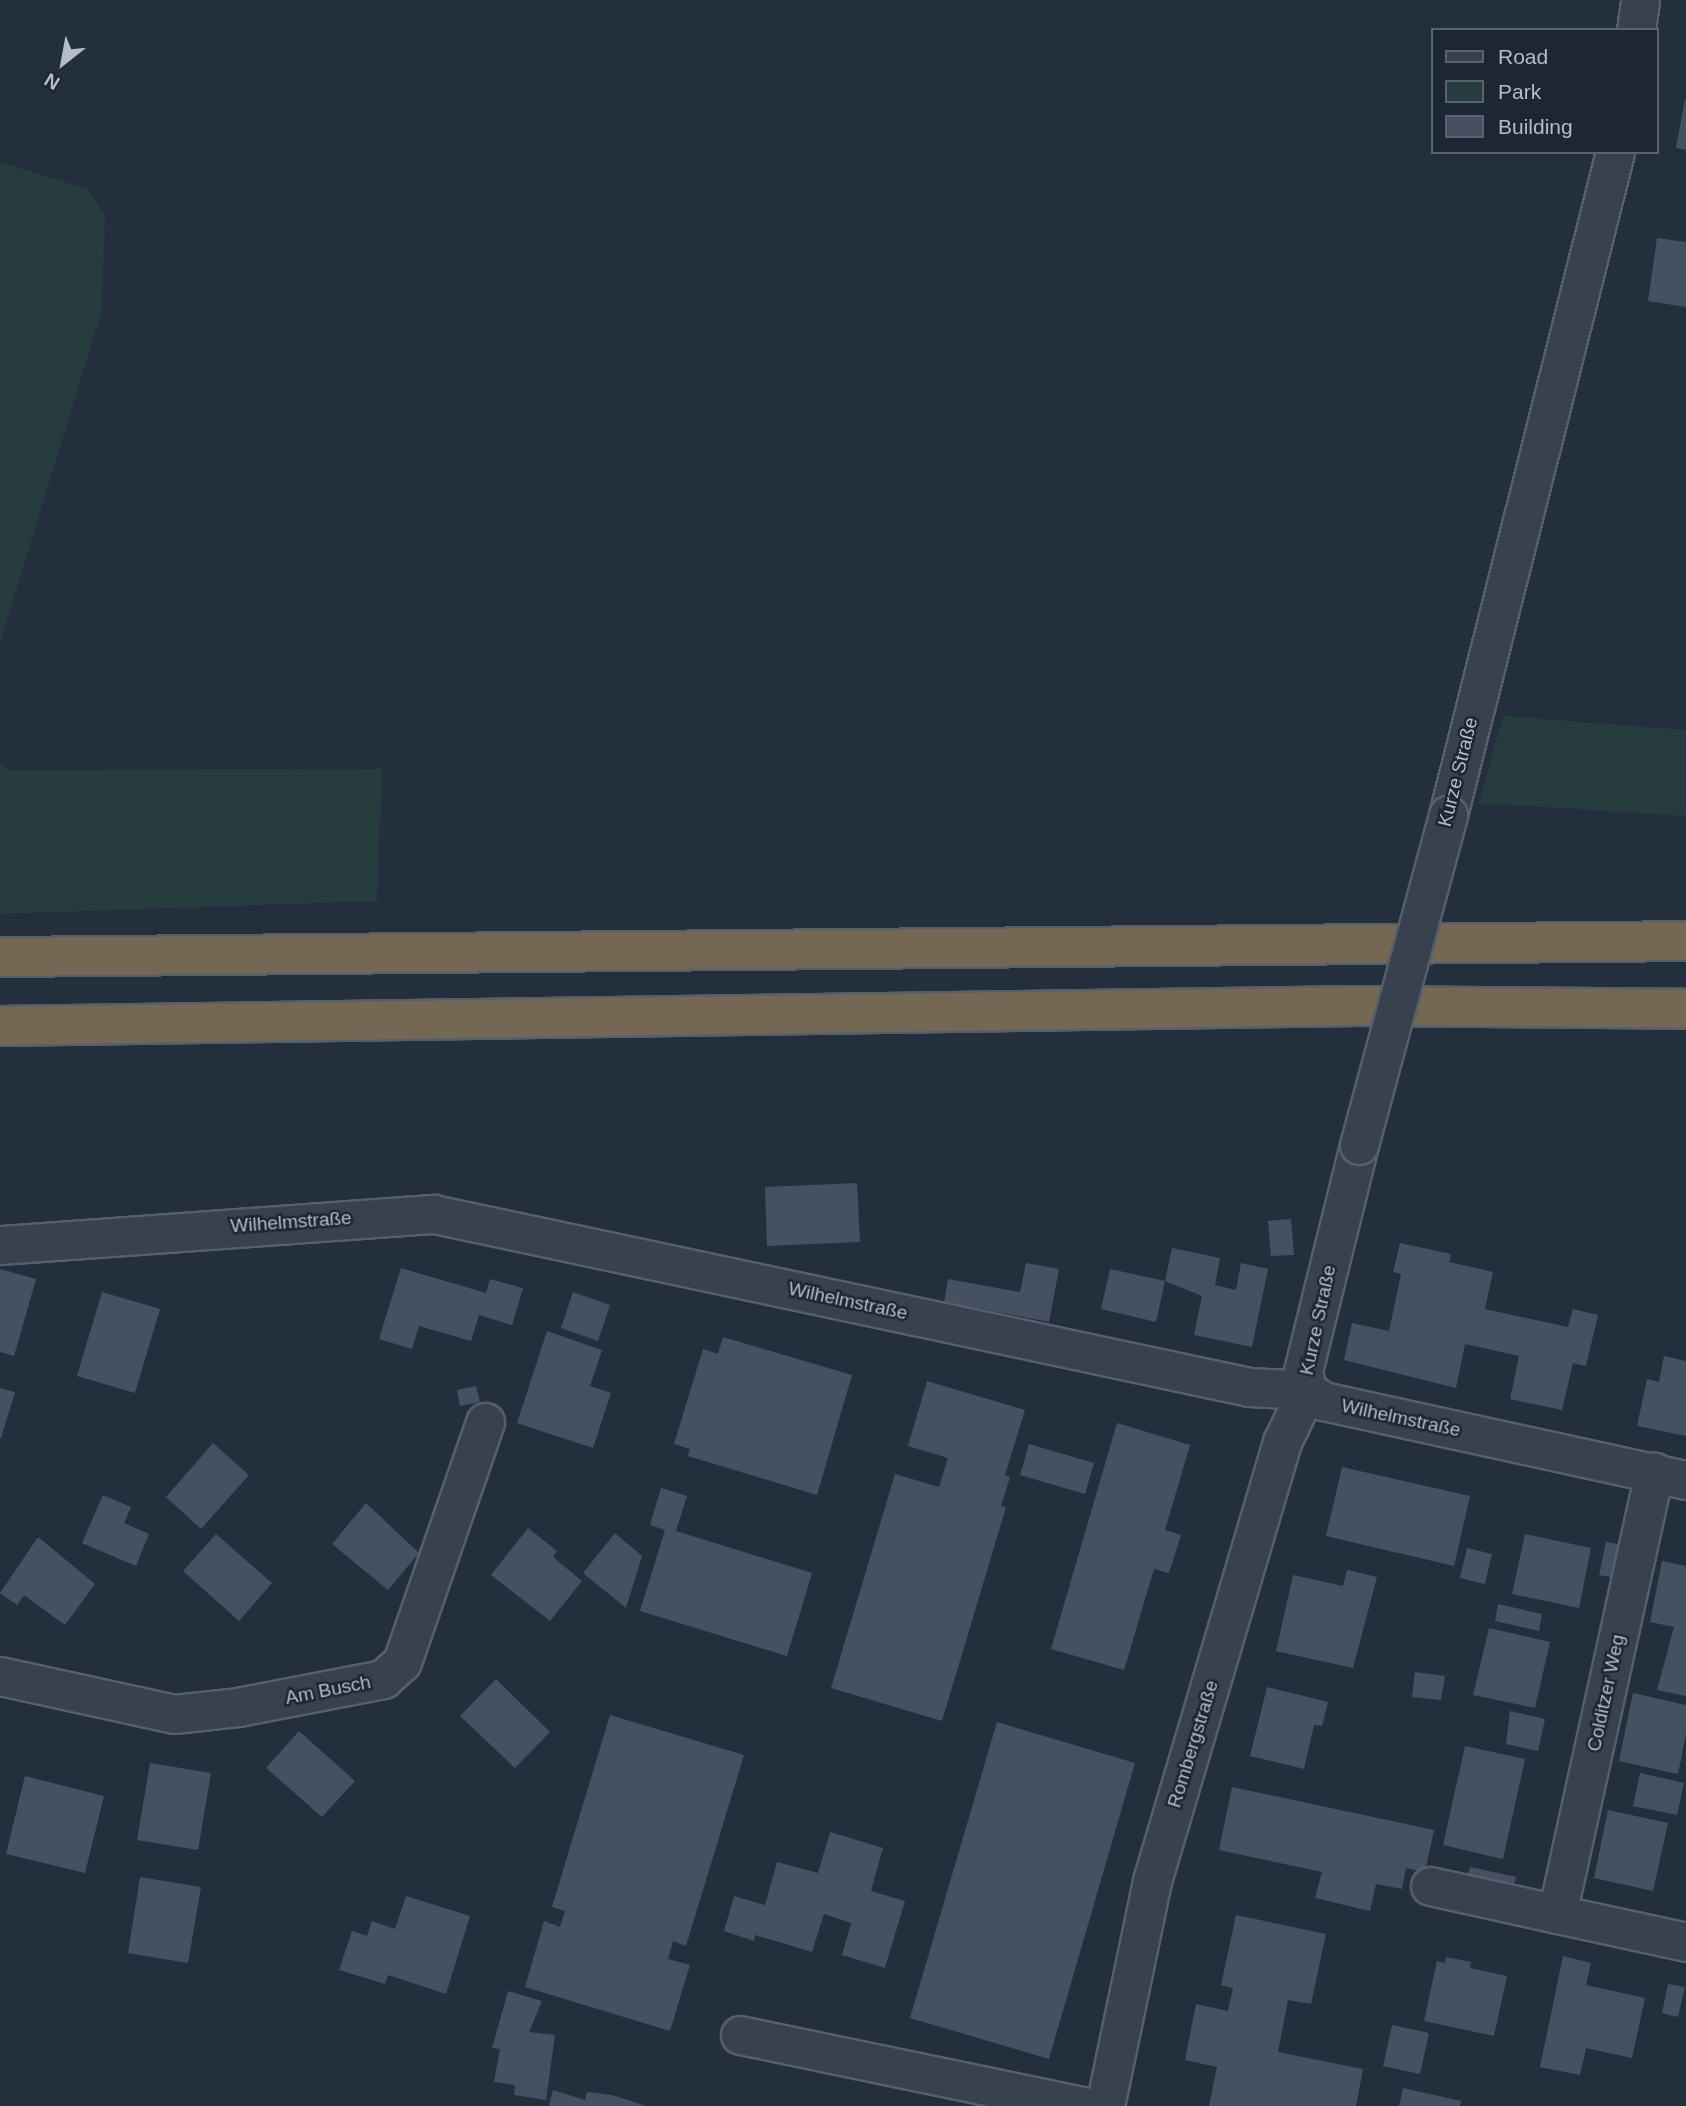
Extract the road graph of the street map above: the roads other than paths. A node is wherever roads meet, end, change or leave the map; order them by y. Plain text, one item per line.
1 (1640, 0) edge
2 (1636, 28) edge
3 (1614, 154) edge
4 (1686, 941) edge
5 (0, 957) edge
6 (1686, 1009) edge
7 (0, 1027) edge
8 (0, 1245) edge
9 (1307, 1390) junction
10 (485, 1422) dead end
11 (1670, 1476) edge
12 (0, 1676) edge
13 (1430, 1886) dead end
14 (1557, 1914) junction
15 (1686, 1942) edge
16 (740, 2035) dead end
17 (1082, 2106) edge
18 (1105, 2106) edge

1 - 2 street
3 - 9 street, Kurze Straße, bridge
4 - 5 highway
6 - 7 highway
8 - 9 street, Wilhelmstraße
9 - 11 street, Wilhelmstraße
9 - 18 street, Rombergstraße
10 - 12 street, Am Busch
11 - 14 street, Colditzer Weg
13 - 14 street
14 - 15 street
16 - 17 street

